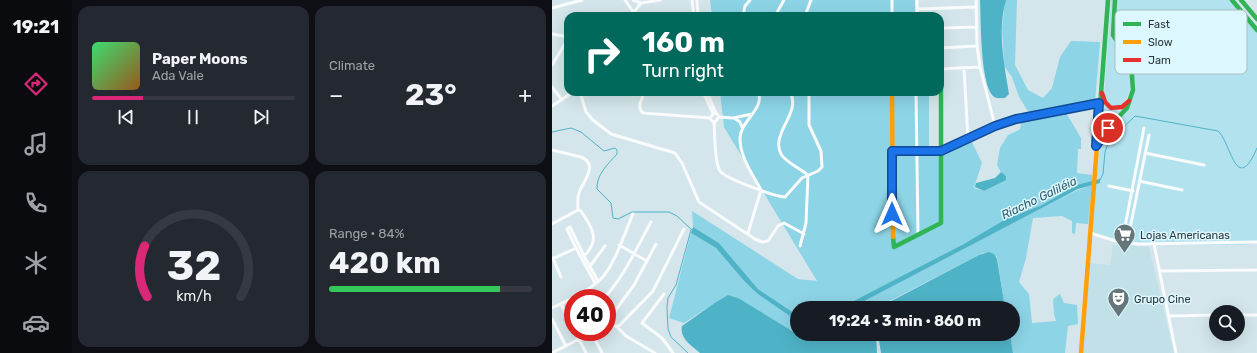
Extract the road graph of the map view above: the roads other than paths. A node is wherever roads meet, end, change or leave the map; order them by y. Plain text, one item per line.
1 (582, 0) edge
2 (625, 0) edge
3 (633, 0) edge
4 (660, 0) edge
5 (692, 0) edge
6 (697, 0) edge
7 (750, 0) edge
8 (784, 0) edge
9 (810, 0) edge
10 (892, 0) edge
11 (917, 0) edge
12 (976, 0) edge
13 (1108, 0) edge
14 (1115, 0) edge
15 (1232, 0) edge
16 (1241, 0) edge
17 (641, 3) junction
18 (976, 7) junction
19 (552, 8) edge
20 (917, 9) joint
21 (1240, 10) edge
22 (634, 12) joint
23 (694, 12) edge
24 (698, 12) edge
25 (744, 12) edge
26 (777, 12) edge
27 (806, 12) edge
28 (892, 12) edge
29 (1247, 18) edge
30 (1257, 19) edge
31 (977, 27) junction
32 (944, 28) edge
33 (1257, 30) edge
34 (552, 34) edge
35 (564, 37) edge
36 (1115, 38) edge
37 (564, 45) edge
38 (977, 46) junction
39 (944, 48) edge
40 (552, 65) edge
41 (980, 67) junction
42 (964, 68) junction
43 (944, 69) edge
44 (1133, 74) edge
45 (552, 87) edge
46 (1100, 87) junction
47 (568, 96) edge
48 (581, 96) edge
49 (643, 96) edge
50 (705, 96) edge
51 (708, 96) edge
52 (759, 96) edge
53 (791, 96) edge
54 (809, 96) edge
55 (892, 96) edge
56 (916, 96) edge
57 (941, 96) edge
58 (1131, 98) junction
59 (562, 100) junction
60 (1099, 103) junction
61 (552, 106) edge
62 (714, 113) junction
63 (752, 114) junction
64 (719, 117) junction
65 (710, 118) junction
66 (733, 118) junction
67 (714, 122) junction
68 (995, 126) junction
69 (742, 127) junction
70 (1144, 128) dead end
71 (1148, 136) dead end
72 (968, 139) junction
73 (1096, 146) junction
74 (552, 150) edge
75 (892, 151) junction
76 (916, 151) junction
77 (941, 151) junction
78 (1145, 153) junction
79 (1204, 165) dead end
80 (808, 175) junction
81 (1139, 181) junction
82 (1109, 186) dead end
83 (761, 190) junction
84 (1182, 190) dead end
85 (1132, 191) junction
86 (1137, 192) junction
87 (578, 210) junction
88 (633, 214) dead end
89 (1128, 215) junction
90 (1132, 216) junction
91 (651, 222) dead end
92 (552, 224) edge
93 (684, 229) dead end
94 (748, 233) junction
95 (1090, 233) junction
96 (804, 234) junction
97 (918, 235) junction
98 (1122, 242) junction
99 (1257, 242) edge
100 (1127, 243) junction
101 (656, 244) dead end
102 (1154, 244) junction
103 (605, 246) dead end
104 (620, 246) junction
105 (800, 246) dead end
106 (576, 248) junction
107 (634, 253) junction
108 (584, 256) junction
109 (552, 259) edge
110 (647, 261) junction
111 (590, 266) junction
112 (1257, 270) edge
113 (1160, 271) junction
114 (561, 276) dead end
115 (597, 282) junction
116 (587, 289) edge
117 (613, 289) edge
118 (664, 294) dead end
119 (564, 302) edge
120 (561, 304) junction
121 (552, 308) edge
122 (564, 310) edge
123 (616, 310) edge
124 (1209, 315) edge
125 (1245, 315) edge
126 (1257, 315) edge
127 (1169, 316) junction
128 (552, 320) edge
129 (617, 327) joint
130 (577, 341) edge
131 (579, 341) edge
132 (596, 341) edge
133 (566, 346) junction
134 (553, 352) edge
135 (584, 353) edge
136 (602, 353) edge
137 (655, 353) edge
138 (668, 353) edge
139 (673, 353) edge
140 (1081, 353) edge
141 (1176, 353) edge

1 - 19 street
2 - 22 street
3 - 17 street
4 - 17 street
5 - 23 street
6 - 24 street
7 - 25 street
8 - 26 street
9 - 27 street
10 - 28 street
11 - 20 street
12 - 18 street
13 - 46 main road
14 - 36 main road
15 - 21 main road
16 - 30 main road
17 - 22 street
18 - 20 street
18 - 31 street
29 - 33 main road
31 - 32 street
31 - 38 street
34 - 35 street
37 - 40 street
38 - 39 street
38 - 41 street
41 - 42 street
41 - 68 street
42 - 43 street
42 - 72 street
44 - 58 main road
45 - 59 street
46 - 58 main road
46 - 60 main road
47 - 59 street
48 - 94 street
49 - 65 street
50 - 62 street
51 - 62 street
52 - 63 street
53 - 80 street
54 - 80 street
55 - 75 main road
56 - 76 street
57 - 77 main road
58 - 73 main road
59 - 61 street
60 - 68 street
60 - 73 main road
62 - 64 street
62 - 65 street
63 - 66 street
63 - 69 street
64 - 66 street
64 - 67 street
65 - 67 street
66 - 69 street
67 - 83 street
68 - 72 street
69 - 83 street
70 - 85 street
71 - 78 street
72 - 77 street
73 - 95 main road
74 - 87 street
75 - 76 street
75 - 97 main road
76 - 77 street
76 - 97 street
77 - 97 main road
78 - 79 street
78 - 81 street
80 - 83 street
80 - 96 street
81 - 84 street
81 - 86 street
82 - 85 street
83 - 94 street
85 - 86 street
85 - 89 street
86 - 90 street
87 - 92 street
87 - 108 street
88 - 104 street
89 - 90 street
89 - 98 street
90 - 100 street
91 - 107 street
93 - 129 street
94 - 96 street
95 - 98 street
95 - 140 main road
96 - 105 street
98 - 100 street
99 - 102 street
100 - 102 street
101 - 110 street
102 - 113 street
103 - 111 street
104 - 107 street
104 - 115 street
106 - 108 street
106 - 109 street
106 - 115 street
107 - 110 street
107 - 117 street
108 - 111 street
109 - 114 street
110 - 123 street
111 - 115 street
112 - 113 street
113 - 127 street
115 - 116 street
118 - 139 street
119 - 120 street
120 - 121 street
120 - 122 street
124 - 127 street
125 - 126 street
127 - 141 street
128 - 133 street
129 - 137 street
130 - 133 street
131 - 135 street
132 - 136 street
133 - 134 street
138 - 139 street

